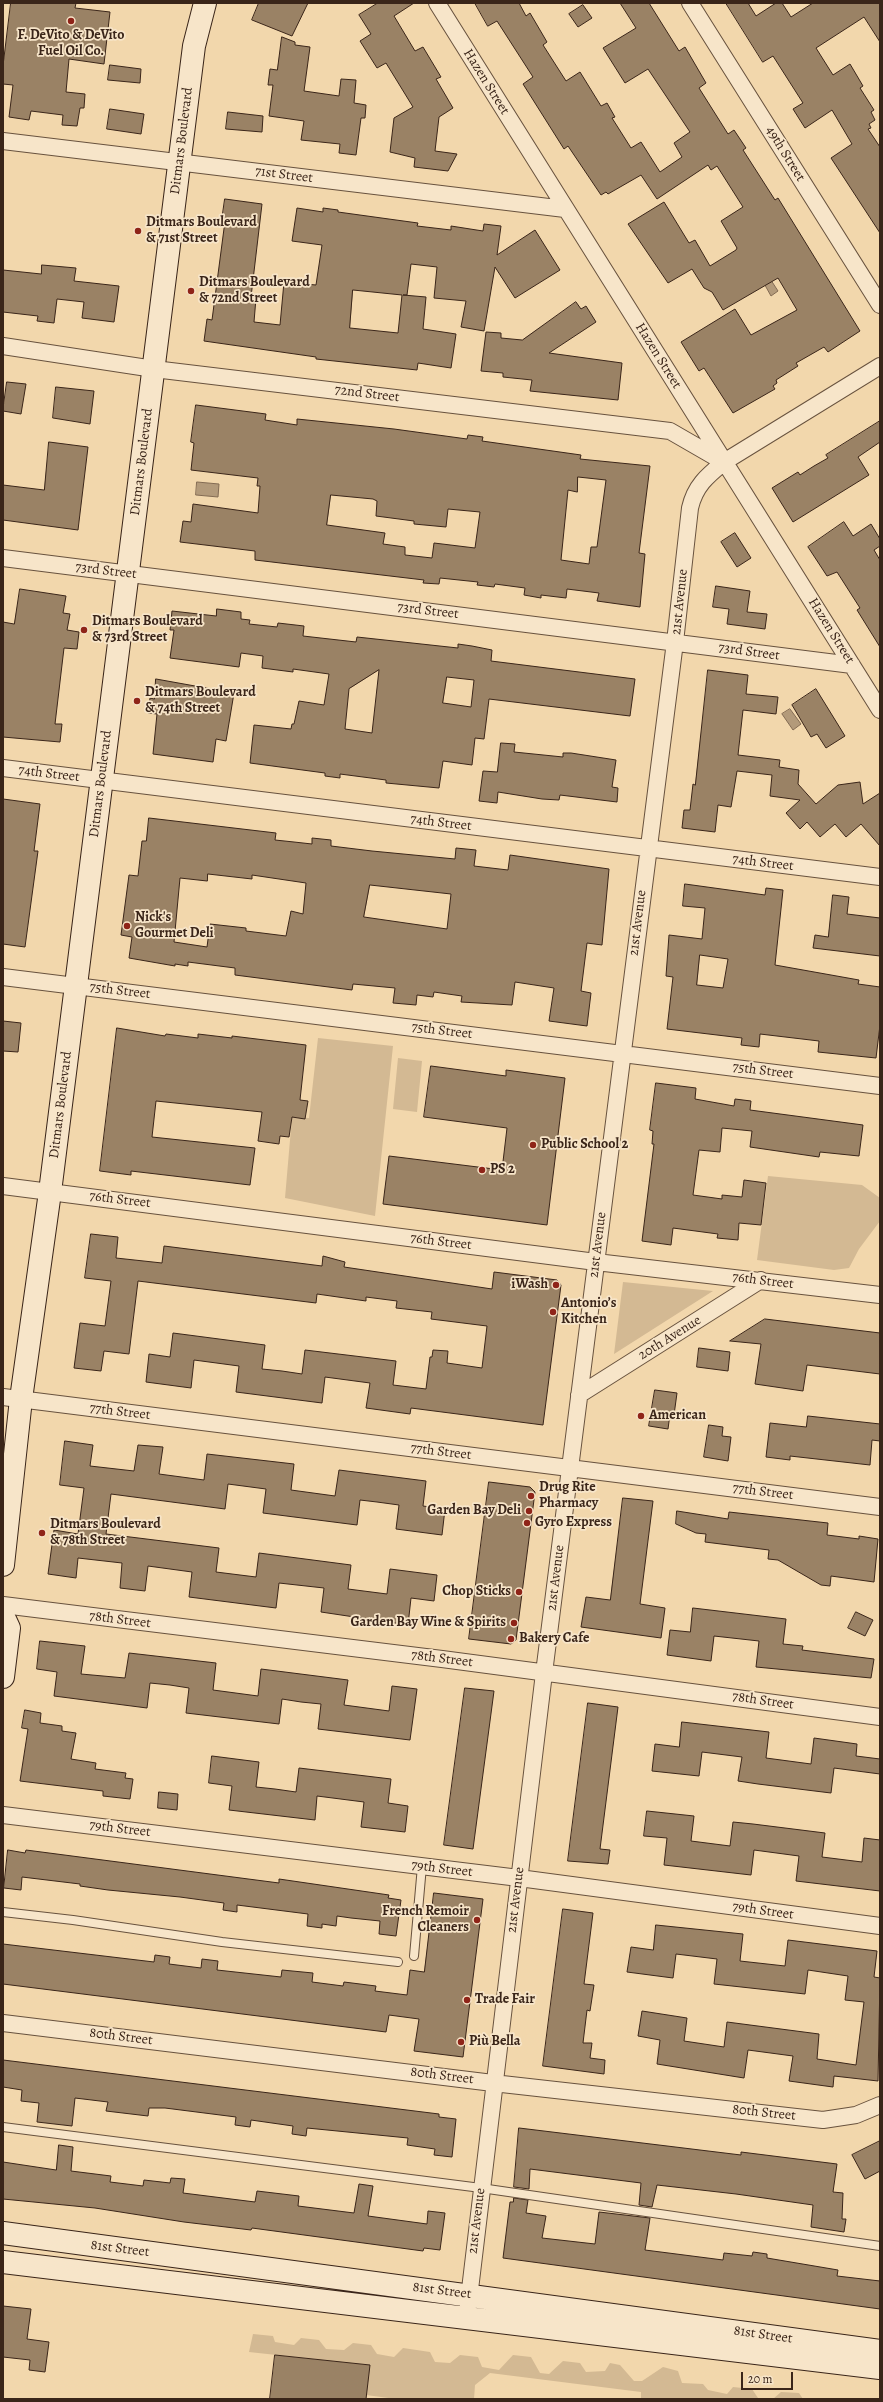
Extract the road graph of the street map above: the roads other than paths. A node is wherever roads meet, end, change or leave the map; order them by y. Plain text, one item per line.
1 (205, 3) edge
2 (437, 3) edge
3 (690, 3) edge
4 (3, 141) edge
5 (180, 162) junction
6 (565, 209) junction
7 (880, 305) edge
8 (3, 346) edge
9 (880, 366) edge
10 (154, 369) junction
11 (724, 462) junction
12 (3, 558) edge
13 (128, 573) junction
14 (675, 642) junction
15 (852, 665) junction
16 (880, 710) edge
17 (3, 768) edge
18 (102, 780) junction
19 (648, 848) junction
20 (880, 877) edge
21 (3, 977) edge
22 (76, 986) junction
23 (622, 1054) junction
24 (880, 1086) edge
25 (3, 1186) edge
26 (50, 1192) junction
27 (596, 1262) junction
28 (761, 1280) junction
29 (880, 1295) edge
30 (579, 1395) junction
31 (12, 1398) edge
32 (571, 1468) junction
33 (880, 1507) edge
34 (3, 1565) edge
35 (3, 1605) edge
36 (3, 1615) edge
37 (544, 1673) junction
38 (3, 1677) edge
39 (880, 1717) edge
40 (3, 1815) edge
41 (422, 1866) junction
42 (519, 1878) junction
43 (3, 1912) edge
44 (880, 1926) edge
45 (414, 1956) dead end
46 (398, 1962) dead end
47 (3, 2023) edge
48 (493, 2083) junction
49 (880, 2105) edge
50 (3, 2127) edge
51 (481, 2188) junction
52 (3, 2233) edge
53 (880, 2246) edge
54 (3, 2262) edge
55 (468, 2294) junction
56 (467, 2318) junction
57 (880, 2351) edge
58 (880, 2368) edge

1 - 5 street, Ditmars Boulevard
2 - 6 street, Hazen Street
3 - 7 street, 49th Street
4 - 5 street, 71st Street
5 - 6 street, 71st Street
5 - 10 street, Ditmars Boulevard
6 - 11 street, Hazen Street
8 - 10 street, 72nd Street
9 - 11 street, 21st Avenue
10 - 11 street, 72nd Street
10 - 13 street, Ditmars Boulevard
11 - 14 street, 21st Avenue
11 - 15 street, Hazen Street
12 - 13 street, 73rd Street
13 - 14 street, 73rd Street
13 - 18 street, Ditmars Boulevard
14 - 15 street, 73rd Street
14 - 19 street, 21st Avenue
15 - 16 street, Hazen Street
17 - 18 street, 74th Street
18 - 19 street, 74th Street
18 - 22 street, Ditmars Boulevard
19 - 20 street, 74th Street
19 - 23 street, 21st Avenue
21 - 22 street, 75th Street
22 - 23 street, 75th Street
22 - 26 street, Ditmars Boulevard
23 - 24 street, 75th Street
23 - 27 street, 21st Avenue
25 - 26 street, 76th Street
26 - 27 street, 76th Street
26 - 31 street, Ditmars Boulevard
27 - 28 street, 76th Street
27 - 30 street, 21st Avenue
28 - 29 street, 76th Street
28 - 30 street, 20th Avenue
30 - 32 street, 21st Avenue
31 - 32 street, 77th Street
31 - 34 street, Ditmars Boulevard
32 - 33 street, 77th Street
32 - 37 street, 21st Avenue
35 - 37 street, 78th Street
36 - 38 street
37 - 39 street, 78th Street
37 - 42 street, 21st Avenue
40 - 41 street, 79th Street
41 - 42 street, 79th Street
41 - 45 lane
42 - 44 street, 79th Street
42 - 48 street, 21st Avenue
43 - 46 lane
47 - 48 street, 80th Street
48 - 49 street, 80th Street
48 - 51 street, 21st Avenue
50 - 51 lane
51 - 53 lane
51 - 55 street, 21st Avenue
52 - 55 street, 81st Street
54 - 56 street, 81st Street
55 - 56 street, 21st Avenue
55 - 57 street, 81st Street
56 - 58 street, 81st Street

